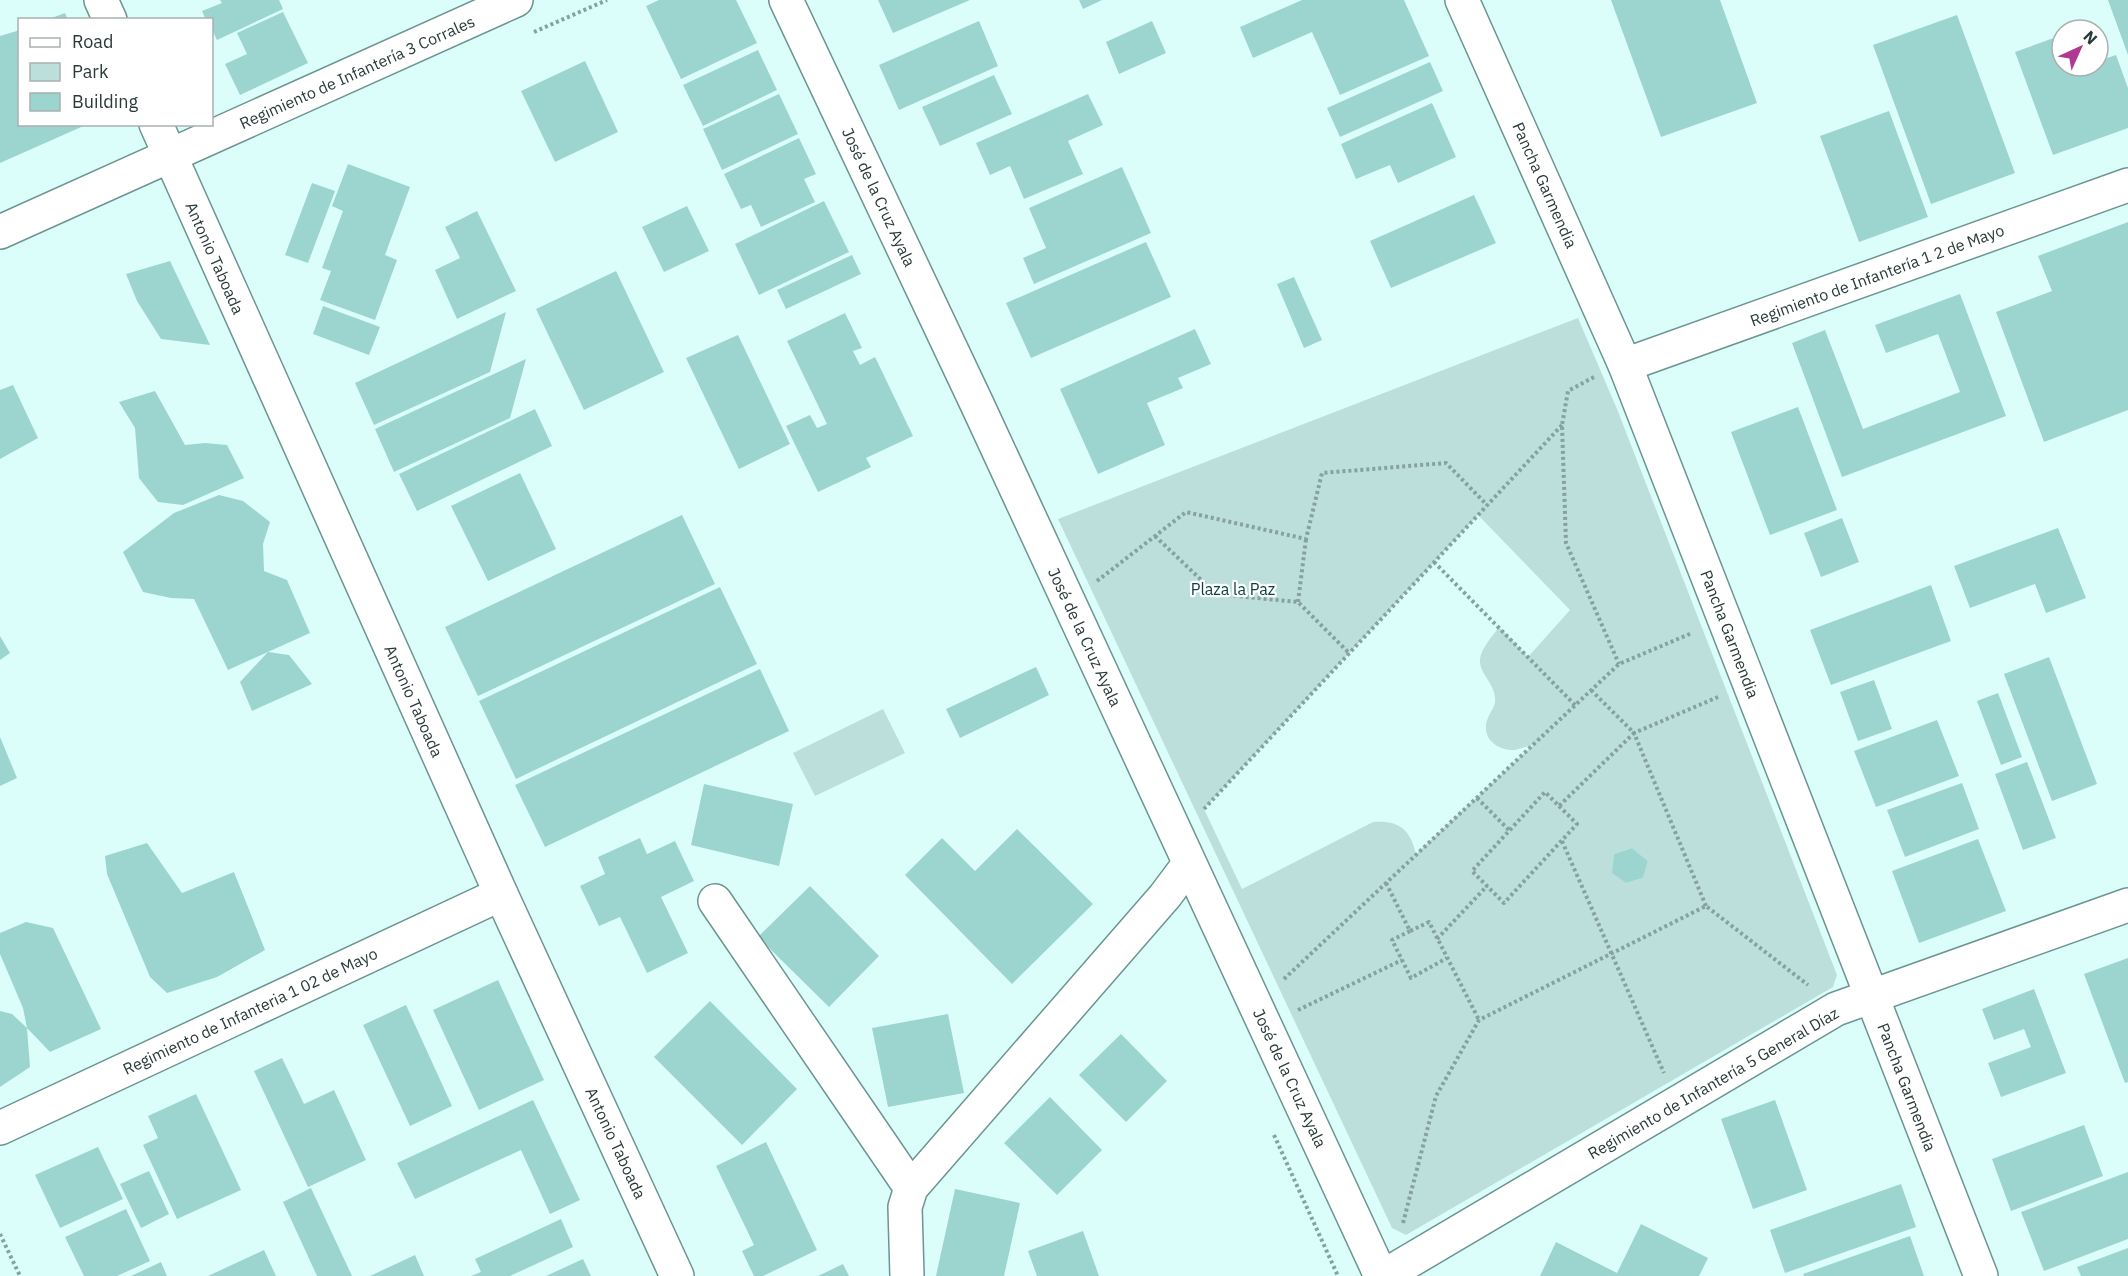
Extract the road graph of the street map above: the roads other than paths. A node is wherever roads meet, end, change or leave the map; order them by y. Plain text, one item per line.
1 (101, 0) edge
2 (516, 0) edge
3 (786, 0) edge
4 (1462, 0) edge
5 (109, 18) edge
6 (157, 126) edge
7 (170, 156) junction
8 (2128, 185) edge
9 (0, 232) edge
10 (1625, 364) junction
11 (1189, 864) junction
12 (501, 894) junction
13 (715, 901) dead end
14 (2128, 905) edge
15 (1870, 995) junction
16 (0, 1128) edge
17 (911, 1188) junction
18 (677, 1276) edge
19 (907, 1276) edge
20 (1382, 1276) edge
21 (1981, 1276) edge

1 - 5 street
2 - 7 street, Regimiento de Infantería 3 Corrales
3 - 11 street, José de la Cruz Ayala
4 - 10 street, Pancha Garmendia
6 - 7 street, Antonio Taboada
7 - 9 street, Regimiento de Infantería 3 Corrales
7 - 12 street, Antonio Taboada
8 - 10 street, Regimiento de Infantería 1 2 de Mayo
10 - 15 street, Pancha Garmendia
11 - 17 street
11 - 20 street, José de la Cruz Ayala
12 - 16 street, Regimiento de Infanteria 1 02 de Mayo
12 - 18 street, Antonio Taboada
13 - 17 street
14 - 15 street, Regimiento de Infantería 5 General Díaz
15 - 20 street, Regimiento de Infantería 5 General Díaz
15 - 21 street, Pancha Garmendia
17 - 19 street

